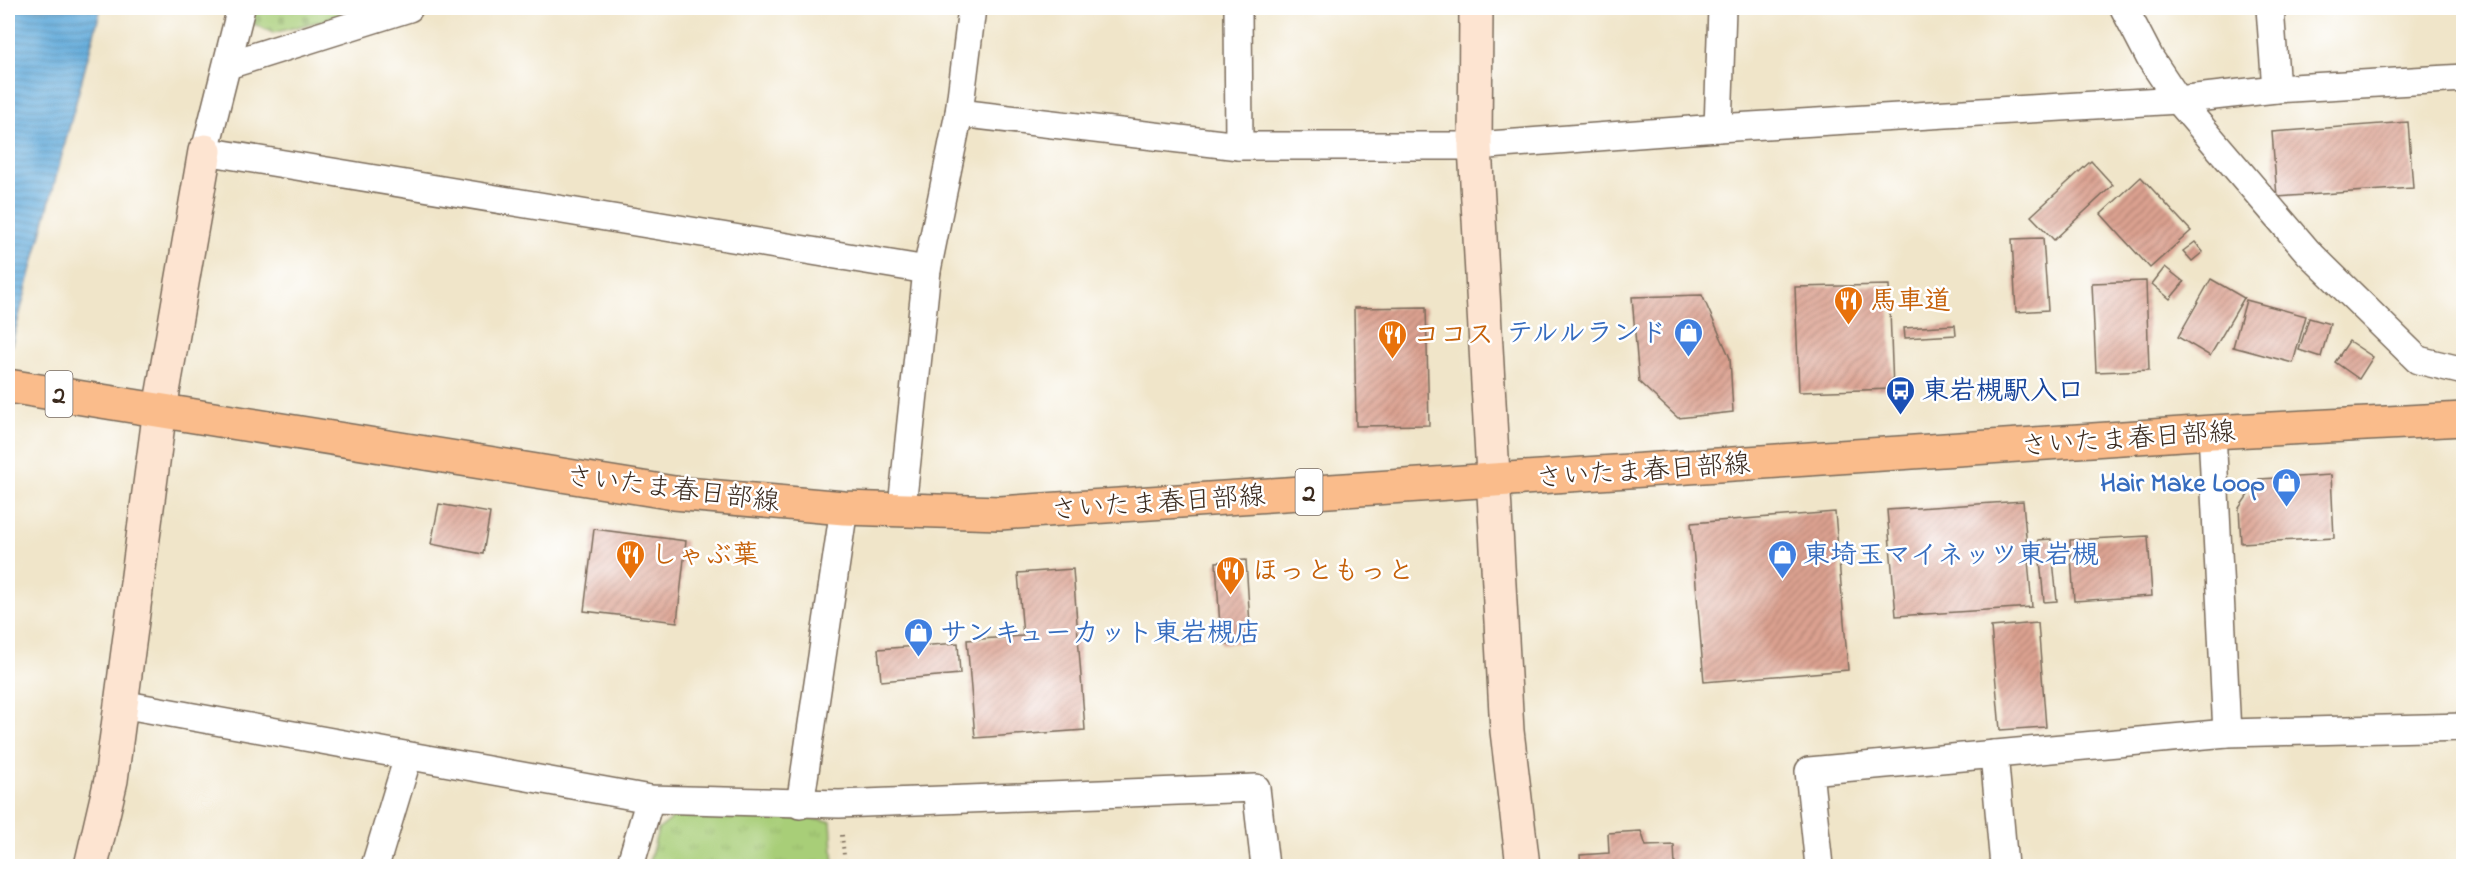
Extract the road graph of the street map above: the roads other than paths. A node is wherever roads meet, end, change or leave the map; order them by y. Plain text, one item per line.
1 (242, 8) edge
2 (409, 8) edge
3 (972, 8) edge
4 (1238, 8) edge
5 (1476, 8) edge
6 (1722, 8) edge
7 (2124, 8) edge
8 (2270, 8) edge
9 (228, 65) junction
10 (2463, 78) edge
11 (2276, 89) junction
12 (2178, 100) junction
13 (959, 113) junction
14 (1718, 128) junction
15 (1239, 146) junction
16 (1475, 146) junction
17 (205, 151) junction
18 (927, 270) junction
19 (2463, 371) edge
20 (8, 386) edge
21 (160, 409) junction
22 (2463, 419) edge
23 (2212, 432) junction
24 (1494, 480) junction
25 (902, 507) junction
26 (844, 508) junction
27 (121, 704) junction
28 (2463, 726) edge
29 (2227, 733) junction
30 (1994, 754) junction
31 (408, 756) junction
32 (650, 799) junction
33 (800, 805) junction
34 (91, 867) edge
35 (375, 867) edge
36 (630, 867) edge
37 (1265, 867) edge
38 (1523, 867) edge
39 (1819, 867) edge
40 (2004, 867) edge

1 - 9 street
2 - 9 street
3 - 13 street
4 - 15 street
5 - 16 street
6 - 14 street
7 - 12 street
8 - 11 street
9 - 17 street
10 - 11 street
11 - 12 street
12 - 14 street
12 - 19 street
13 - 15 street
13 - 18 street
14 - 16 street
15 - 16 street
16 - 24 street
17 - 18 street
17 - 21 street
18 - 25 street
20 - 21 main road, さいたま春日部線 / 2
21 - 26 main road, さいたま春日部線 / 2
21 - 27 street
22 - 23 main road, さいたま春日部線 / 2
23 - 24 main road, さいたま春日部線 / 2
23 - 29 street
24 - 25 main road, さいたま春日部線 / 2
24 - 38 street
25 - 26 main road, さいたま春日部線 / 2
26 - 33 street
27 - 31 street
27 - 34 street
28 - 29 street
29 - 30 street
30 - 39 street
30 - 40 street
31 - 32 street
31 - 35 street
32 - 33 street
32 - 36 street
33 - 37 street

